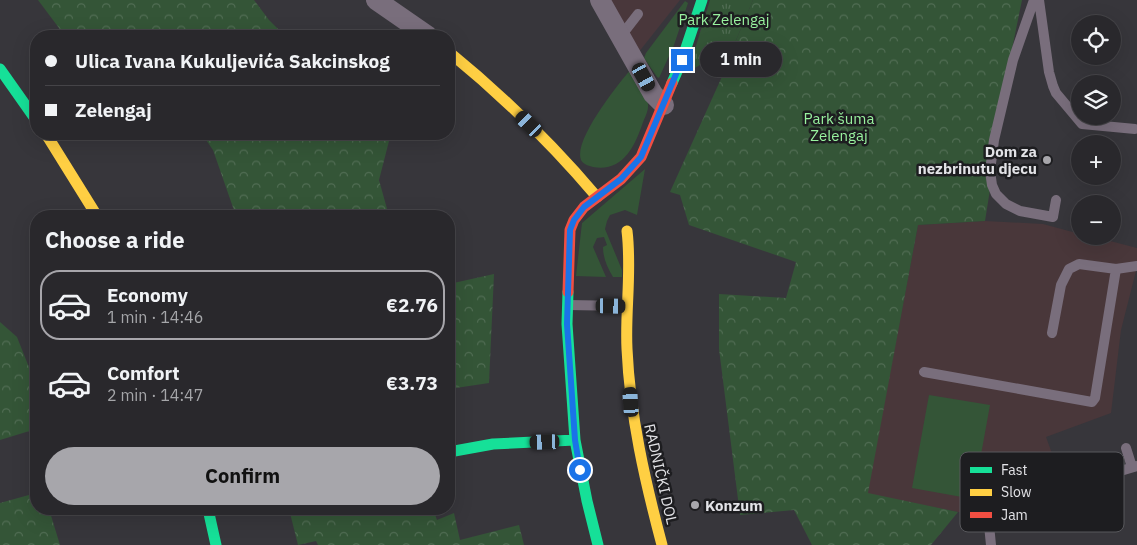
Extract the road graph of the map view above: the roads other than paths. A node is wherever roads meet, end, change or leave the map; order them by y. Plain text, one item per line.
1 (376, 0) edge
2 (600, 0) edge
3 (702, 0) edge
4 (1034, 0) edge
5 (1039, 0) edge
6 (638, 14) dead end
7 (419, 30) edge
8 (621, 36) junction
9 (455, 57) edge
10 (0, 69) edge
11 (664, 105) junction
12 (30, 112) edge
13 (1135, 130) dead end
14 (50, 140) edge
15 (597, 197) junction
16 (1056, 200) dead end
17 (93, 210) edge
18 (627, 231) dead end
19 (1137, 266) edge
20 (1116, 269) junction
21 (568, 305) junction
22 (627, 306) junction
23 (1052, 334) dead end
24 (924, 372) dead end
25 (575, 440) junction
26 (1126, 448) dead end
27 (455, 451) edge
28 (1135, 467) edge
29 (209, 515) edge
30 (990, 532) edge
31 (216, 545) edge
32 (598, 545) edge
33 (660, 545) edge
34 (991, 545) edge

1 - 7 street
2 - 8 street
3 - 11 street
4 - 16 lane
5 - 13 lane
6 - 8 lane
8 - 11 street
9 - 15 street
10 - 12 street
11 - 15 street
14 - 17 street
15 - 21 street
18 - 22 street, RADNIČKI DOL
19 - 20 lane
20 - 23 lane
20 - 24 lane
21 - 22 lane
21 - 25 street
22 - 33 street, RADNIČKI DOL
25 - 27 street
25 - 32 street
26 - 28 lane
29 - 31 street
30 - 34 lane

